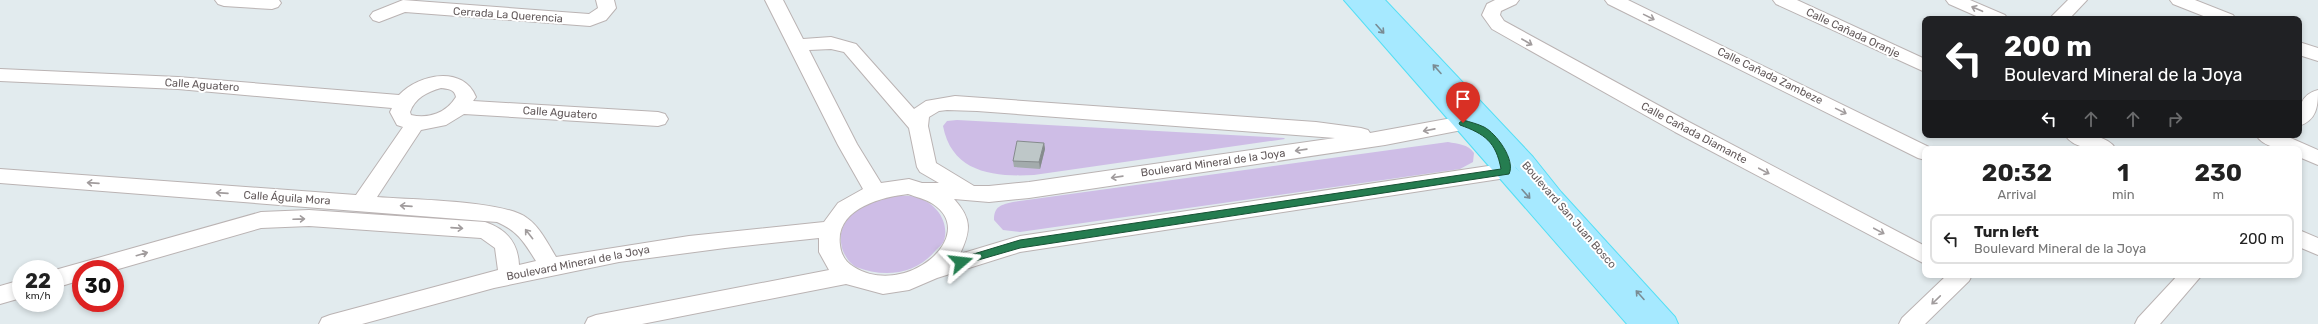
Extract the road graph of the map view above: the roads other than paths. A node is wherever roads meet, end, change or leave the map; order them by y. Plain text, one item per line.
1 (224, 0) edge
2 (605, 0) edge
3 (774, 0) edge
4 (1354, 0) edge
5 (1374, 0) edge
6 (1510, 0) edge
7 (1614, 0) edge
8 (1782, 0) edge
9 (1956, 0) edge
10 (2078, 0) edge
11 (2179, 0) edge
12 (403, 3) edge
13 (275, 6) edge
14 (2193, 14) edge
15 (379, 16) dead end
16 (1992, 16) edge
17 (2061, 16) edge
18 (2207, 16) edge
19 (799, 46) junction
20 (2302, 49) edge
21 (2318, 55) edge
22 (1922, 65) edge
23 (0, 75) edge
24 (2318, 96) edge
25 (403, 102) junction
26 (461, 107) junction
27 (2302, 115) edge
28 (658, 119) dead end
29 (1473, 121) junction
30 (415, 124) junction
31 (918, 126) junction
32 (1385, 138) junction
33 (2081, 138) edge
34 (2095, 146) edge
35 (2302, 150) edge
36 (1922, 151) edge
37 (2318, 158) edge
38 (1515, 167) junction
39 (0, 176) edge
40 (924, 190) junction
41 (875, 191) junction
42 (971, 193) junction
43 (275, 197) junction
44 (362, 202) junction
45 (260, 220) junction
46 (830, 229) junction
47 (2302, 239) edge
48 (2318, 247) edge
49 (1922, 254) edge
50 (122, 260) edge
51 (550, 266) junction
52 (935, 270) junction
53 (508, 275) junction
54 (846, 275) junction
55 (1958, 278) edge
56 (2188, 278) edge
57 (12, 292) edge
58 (0, 295) edge
59 (666, 317) edge
60 (625, 321) edge
61 (330, 324) edge
62 (596, 324) edge
63 (1642, 324) edge
64 (1666, 324) edge
65 (1910, 324) edge
66 (2146, 324) edge

1 - 13 street
2 - 12 street, Cerrada La Querencia
3 - 19 street
4 -> 29 main road, Boulevard San Juan Bosco
29 -> 5 main road, Boulevard San Juan Bosco
6 -> 49 street, Calle Cañada Diamante
7 -> 36 street, Calle Cañada Zambeze
8 - 22 street, Calle Cañada Oranje
16 -> 9 street
10 - 17 street
11 - 14 street
12 - 15 street
14 - 18 street
19 - 31 street
19 - 41 street
20 - 21 street
23 - 25 street, Calle Aguatero
24 - 27 street
25 - 26 street
25 - 30 street
26 - 28 street, Calle Aguatero
26 - 30 street
29 -> 32 street, Boulevard Mineral de la Joya
29 - 38 main road, Boulevard San Juan Bosco
29 - 38 street
30 - 44 street
31 - 32 street
31 - 42 street
32 -> 42 street, Boulevard Mineral de la Joya
33 - 34 street
35 - 37 street
38 - 52 street
38 -> 63 main road, Boulevard San Juan Bosco
64 -> 38 main road, Boulevard San Juan Bosco
43 -> 39 street, Calle Águila Mora
40 - 41 street
40 - 42 street, Boulevard Mineral de la Joya
40 - 52 street
41 - 46 street
43 - 44 street, Calle Águila Mora
43 - 45 street
51 -> 44 street, Calle Águila Mora
50 -> 45 street, Calle Águila Mora
45 -> 53 street, Calle Águila Mora
46 - 51 street, Boulevard Mineral de la Joya
46 - 54 street
47 - 48 street
51 - 53 street, Boulevard Mineral de la Joya
52 - 54 street
53 - 61 street, Boulevard Mineral de la Joya
54 - 59 street
55 -> 65 street
56 - 66 street
57 - 58 street
59 - 60 street
60 - 62 street

